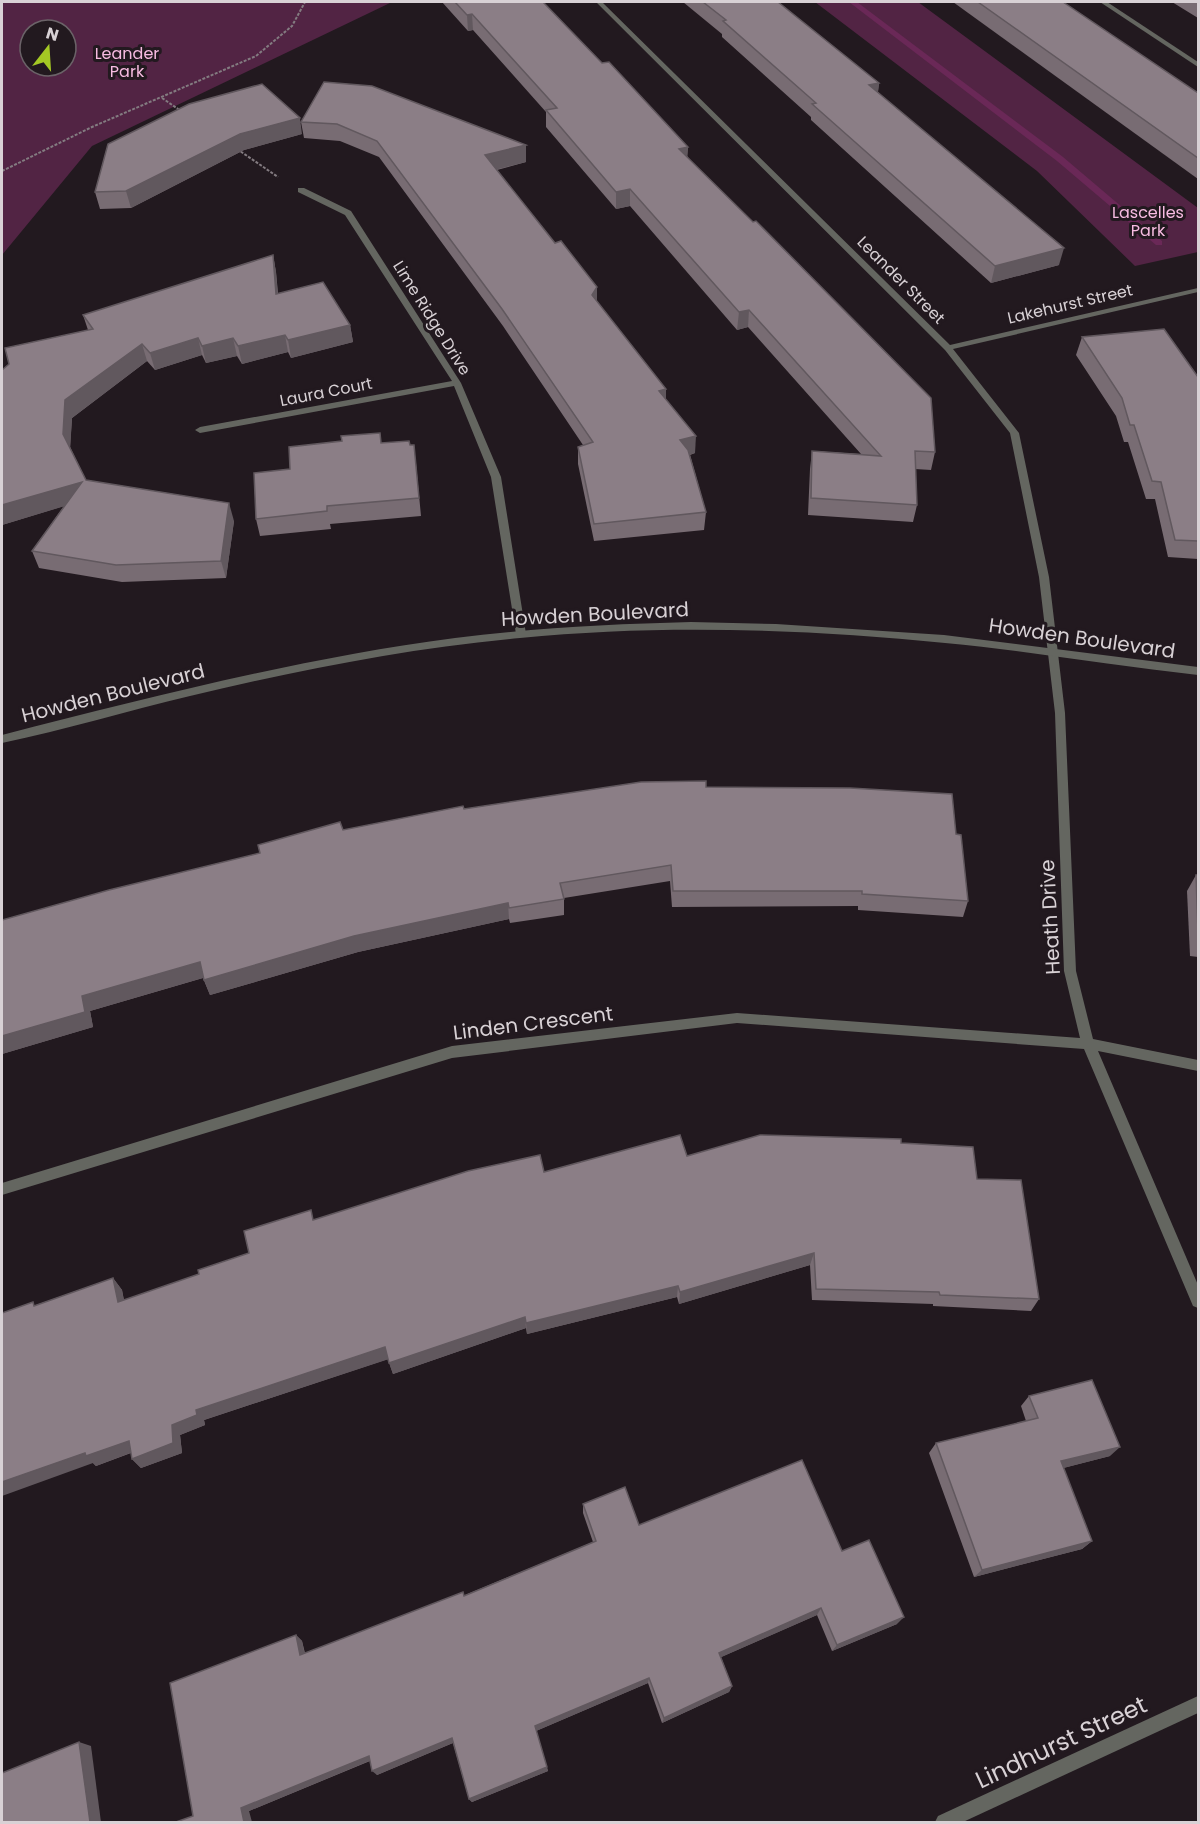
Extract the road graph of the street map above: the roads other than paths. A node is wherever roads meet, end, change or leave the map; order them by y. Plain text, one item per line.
1 (599, 2) edge
2 (1103, 2) edge
3 (1198, 65) edge
4 (302, 190) road end
5 (1195, 290) edge
6 (948, 348) junction
7 (457, 383) junction
8 (200, 430) dead end
9 (521, 634) junction
10 (1053, 650) junction
11 (1198, 671) edge
12 (2, 739) edge
13 (1088, 1044) junction
14 (1198, 1065) edge
15 (2, 1189) edge
16 (1198, 1301) edge
17 (1198, 1704) edge
18 (944, 1822) edge

1 - 6 street, Leander Street
2 - 3 street
4 - 7 street, Lime Ridge Drive
5 - 6 street, Lakehurst Street
6 - 10 street, Leander Street
7 - 8 street, Laura Court
7 - 9 street, Lime Ridge Drive
9 - 10 street, Howden Boulevard
9 - 12 street, Howden Boulevard
10 - 11 street, Howden Boulevard
10 - 13 street, Heath Drive
13 - 14 street, Linden Crescent
13 - 15 street, Linden Crescent
13 - 16 street, Heath Drive
17 - 18 street, Lindhurst Street

